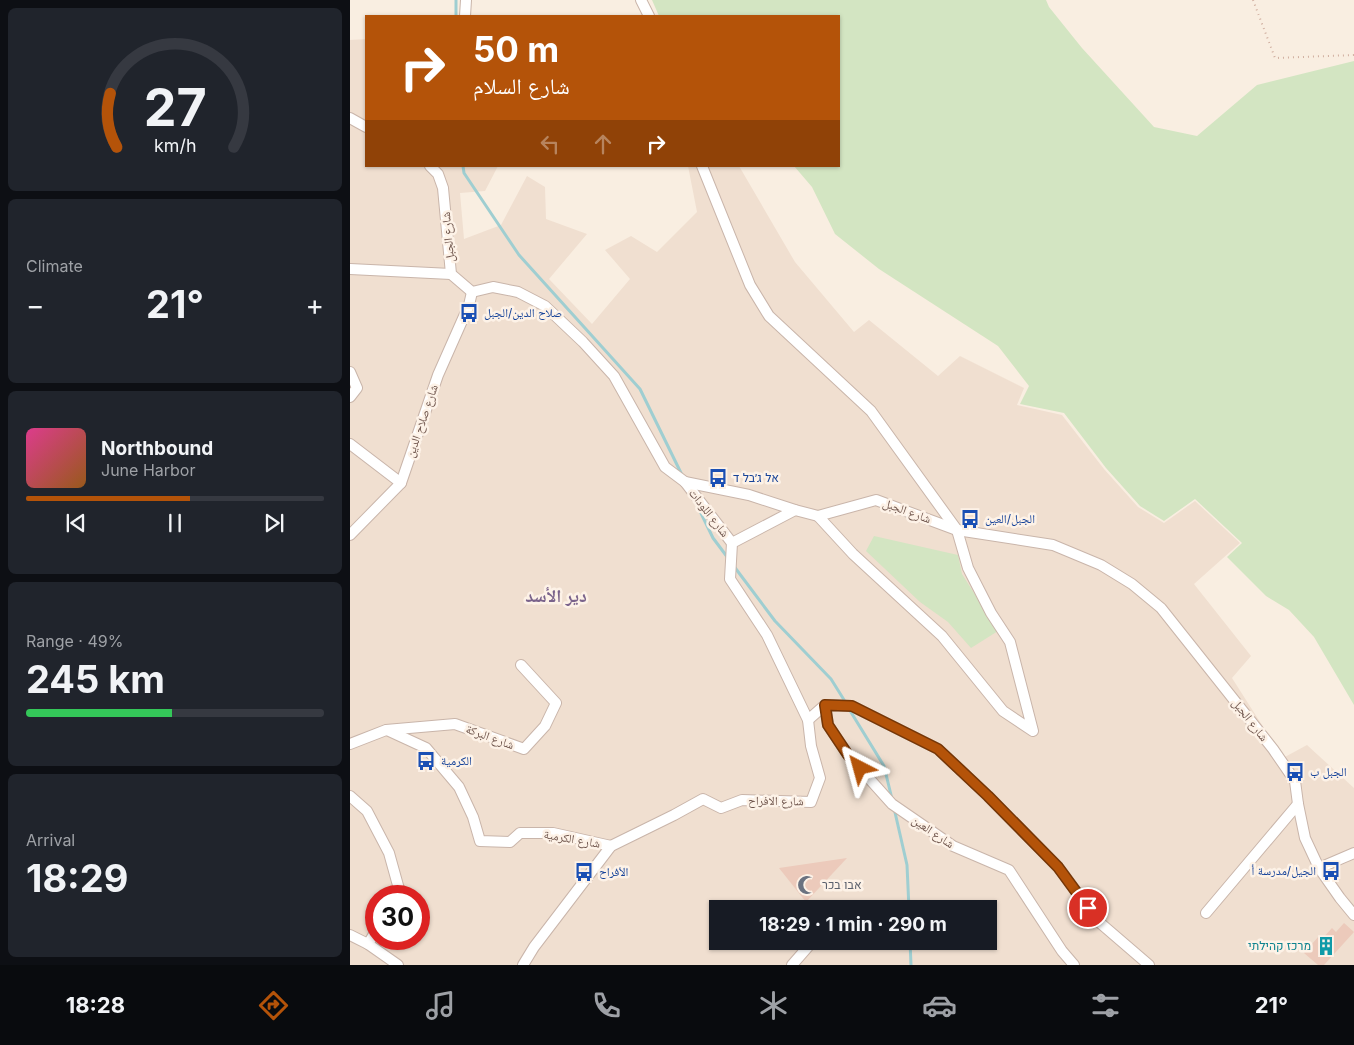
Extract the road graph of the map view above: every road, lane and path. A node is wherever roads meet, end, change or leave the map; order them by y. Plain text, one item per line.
1 (466, 0) edge
2 (641, 0) edge
3 (1253, 0) edge
4 (465, 15) edge
5 (648, 15) edge
6 (1354, 55) edge
7 (350, 118) edge
8 (365, 126) edge
9 (431, 167) edge
10 (702, 167) edge
11 (350, 269) edge
12 (451, 274) junction
13 (472, 292) junction
14 (350, 372) edge
15 (350, 397) edge
16 (350, 444) edge
17 (685, 482) junction
18 (401, 483) junction
19 (795, 510) junction
20 (818, 516) junction
21 (958, 530) junction
22 (350, 535) edge
23 (732, 543) junction
24 (521, 665) dead end
25 (825, 705) junction
26 (808, 720) junction
27 (386, 730) junction
28 (350, 744) edge
29 (350, 796) edge
30 (1298, 804) junction
31 (611, 846) junction
32 (1354, 853) edge
33 (1319, 868) junction
34 (398, 885) edge
35 (1206, 913) dead end
36 (1354, 915) edge
37 (350, 935) edge
38 (365, 942) edge
39 (377, 950) edge
40 (805, 950) edge
41 (398, 965) edge
42 (523, 965) edge
43 (792, 965) edge
44 (1074, 965) edge
45 (1150, 965) edge

1 - 4 street
2 - 5 street
3 - 6 path
7 - 8 street
9 - 12 street, شارع الجبل
10 - 21 street
11 - 12 street
12 - 13 street, شارع الجبل
13 - 17 street
13 - 18 street, شارع صلاح الدين
14 - 15 street
16 - 18 street
17 - 19 street
17 - 23 street, شارع اللودات
18 - 22 street, شارع صلاح الدين
19 - 20 street
19 - 23 street
20 - 21 street, شارع الجبل
20 - 21 street
21 - 30 street, شارع الجبل
23 - 26 street, شارع الافراح
24 - 27 street, شارع البركة
25 - 26 street
25 - 44 street, شارع العين
25 - 45 street
26 - 31 street, شارع الافراح
27 - 28 street, شارع البركة
27 - 31 street, شارع الكرمية
29 - 34 street
30 - 33 street, شارع الجبل
30 - 35 street
31 - 42 street, شارع الافراح
32 - 33 street
33 - 36 street, شارع الجبل
37 - 38 street
39 - 41 street
40 - 43 street

